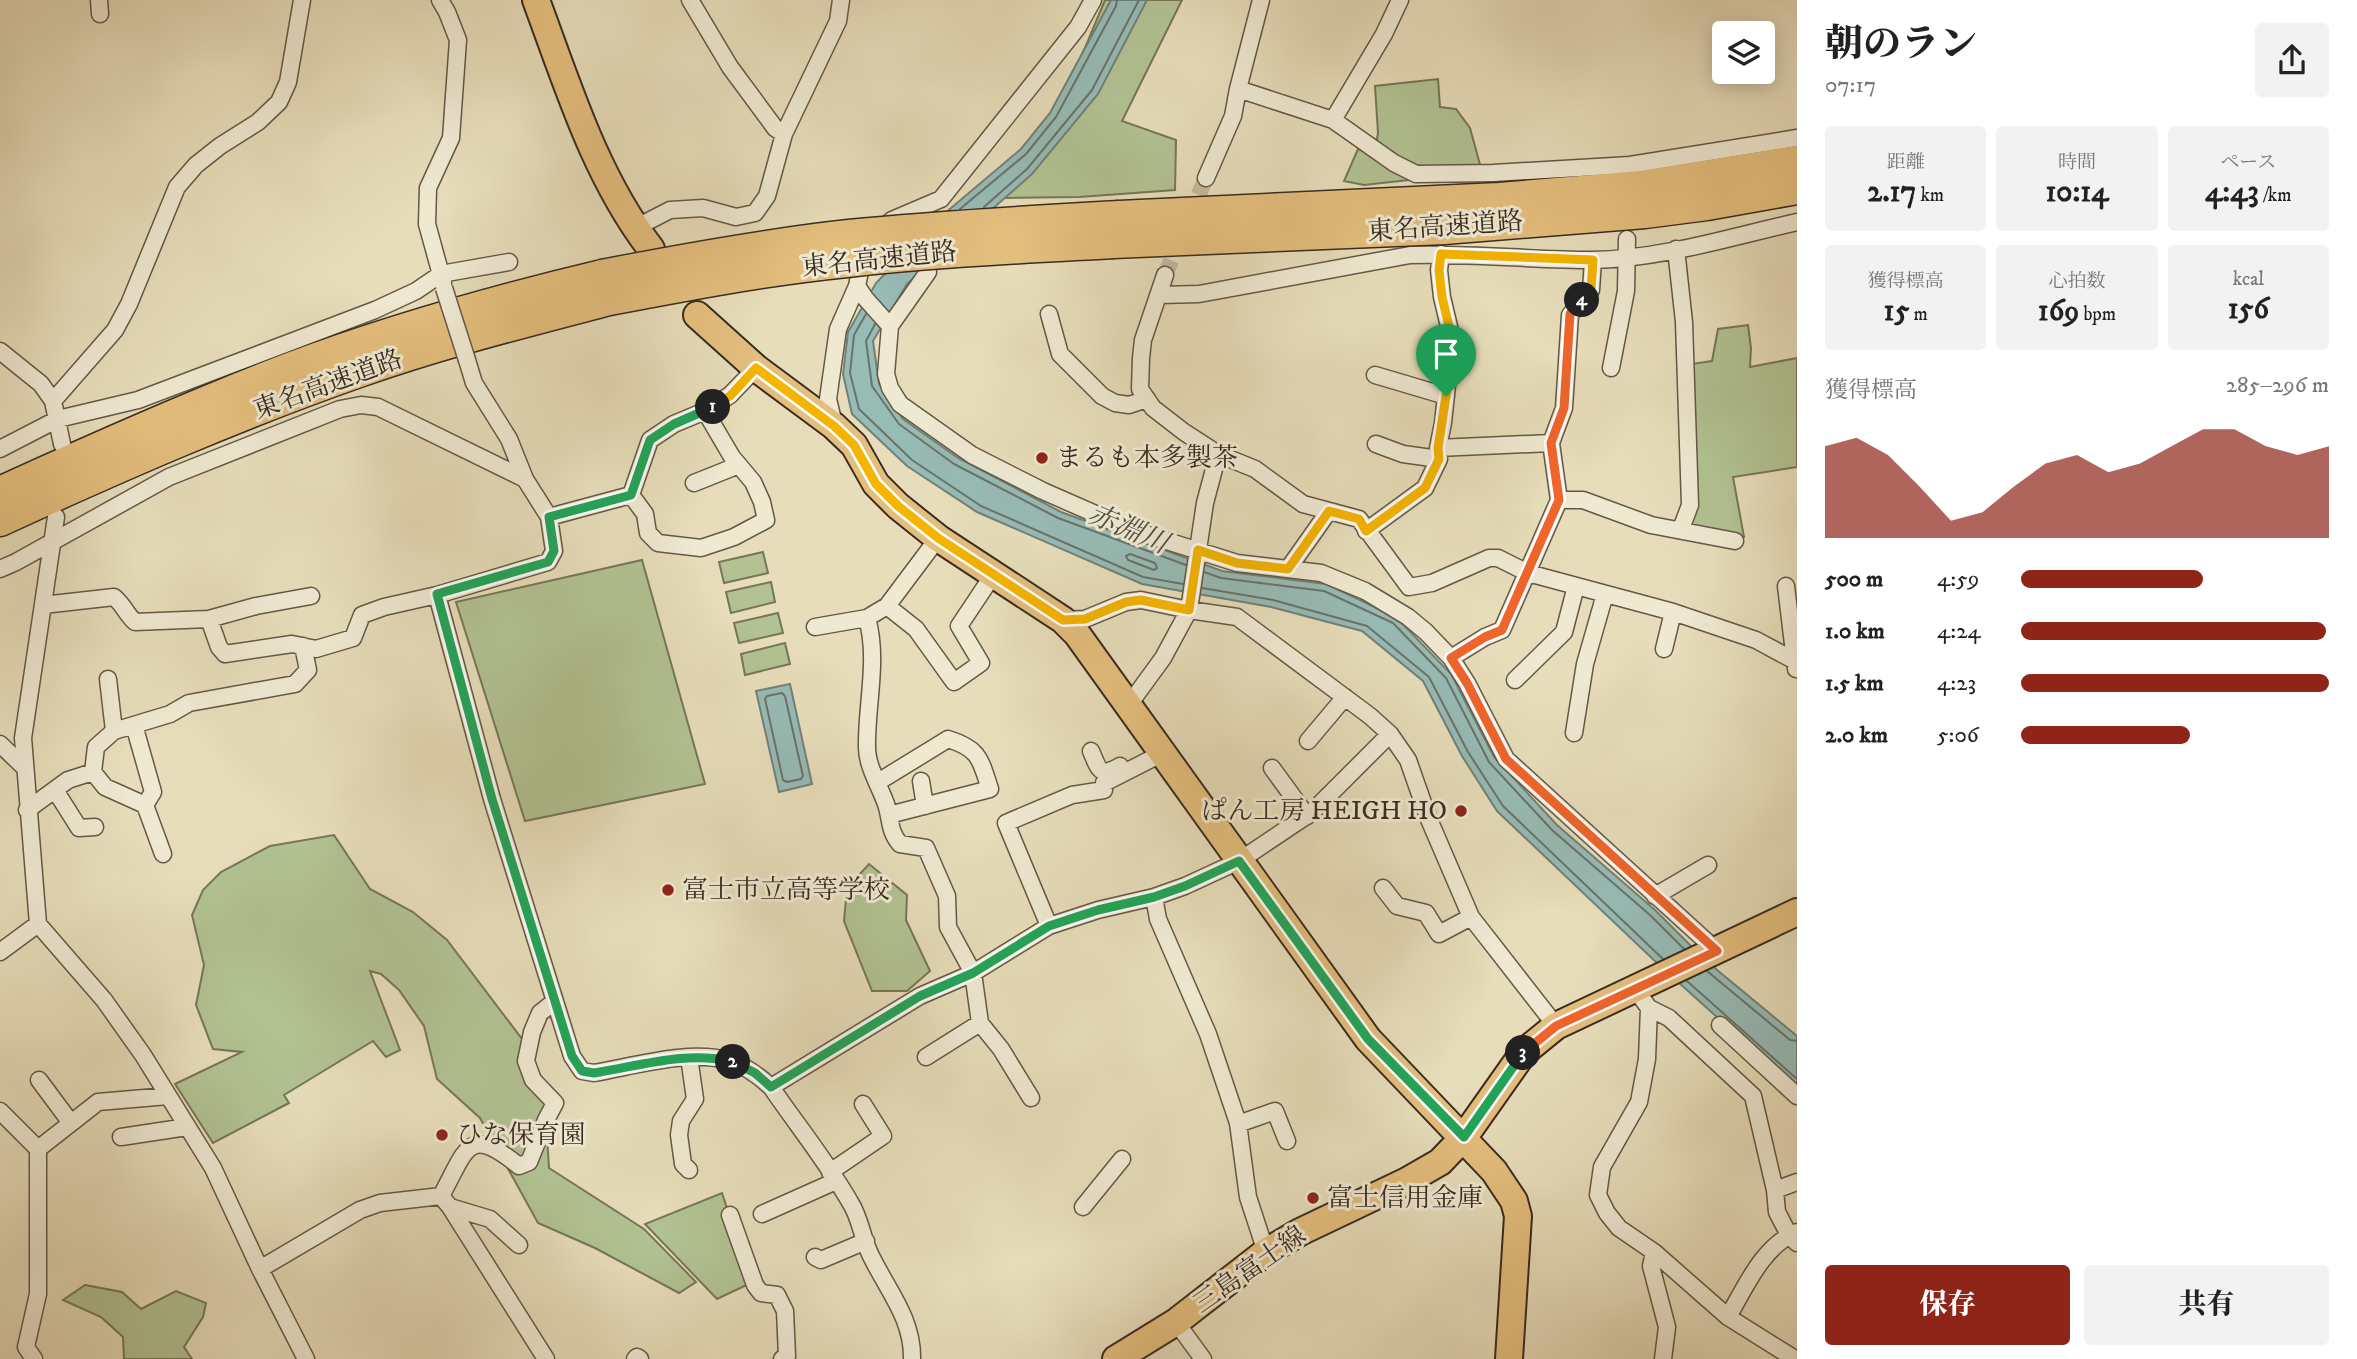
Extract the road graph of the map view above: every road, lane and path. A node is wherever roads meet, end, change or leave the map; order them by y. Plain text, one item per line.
1 (302, 0) edge
2 (440, 0) edge
3 (536, 0) edge
4 (690, 0) edge
5 (841, 0) edge
6 (1093, 0) edge
7 (1261, 0) edge
8 (1400, 0) edge
9 (1238, 89) junction
10 (1333, 120) junction
11 (784, 134) junction
12 (1797, 138) edge
13 (1797, 161) edge
14 (1206, 178) tunnel mouth
15 (1797, 189) edge
16 (1797, 222) edge
17 (635, 228) junction
18 (1116, 229) junction
19 (1627, 239) dead end
20 (651, 249) dead end
21 (1676, 249) junction
22 (1441, 254) junction
23 (1626, 257) junction
24 (1593, 260) junction
25 (509, 262) dead end
26 (928, 272) dead end
27 (1166, 275) tunnel mouth
28 (443, 281) junction
29 (605, 288) junction
30 (861, 292) junction
31 (1160, 295) junction
32 (1049, 314) dead end
33 (697, 315) dead end
34 (890, 326) junction
35 (0, 351) edge
36 (756, 368) junction
37 (1611, 368) dead end
38 (1375, 375) dead end
39 (1446, 396) junction
40 (1147, 400) junction
41 (53, 401) junction
42 (705, 411) junction
43 (58, 419) junction
44 (834, 426) junction
45 (1551, 443) junction
46 (62, 444) dead end
47 (1376, 444) dead end
48 (0, 449) edge
49 (1218, 454) junction
50 (1438, 454) junction
51 (739, 464) junction
52 (525, 479) junction
53 (694, 483) dead end
54 (0, 492) edge
55 (631, 495) junction
56 (1559, 500) junction
57 (1329, 511) junction
58 (56, 517) dead end
59 (549, 517) junction
60 (0, 521) edge
61 (1681, 529) junction
62 (1366, 531) junction
63 (938, 538) junction
64 (54, 541) junction
65 (1735, 541) dead end
66 (1198, 550) junction
67 (0, 569) edge
68 (1288, 569) junction
69 (1528, 573) junction
70 (993, 575) junction
71 (1576, 586) junction
72 (1786, 586) dead end
73 (437, 594) junction
74 (1605, 594) junction
75 (311, 596) dead end
76 (43, 605) junction
77 (887, 606) junction
78 (1189, 610) junction
79 (1672, 612) junction
80 (867, 618) junction
81 (209, 619) junction
82 (1063, 620) junction
83 (815, 627) dead end
84 (303, 646) junction
85 (1664, 649) dead end
86 (1451, 658) junction
87 (1796, 665) edge
88 (108, 678) dead end
89 (1515, 680) dead end
90 (1345, 697) junction
91 (1128, 706) junction
92 (134, 725) junction
93 (114, 731) junction
94 (1574, 733) dead end
95 (1390, 734) junction
96 (1308, 741) dead end
97 (0, 744) edge
98 (1158, 749) junction
99 (1091, 751) dead end
100 (25, 768) junction
101 (1272, 768) dead end
102 (93, 772) junction
103 (921, 781) dead end
104 (878, 782) junction
105 (55, 790) junction
106 (145, 805) junction
107 (925, 806) junction
108 (27, 810) junction
109 (889, 815) junction
110 (1307, 816) junction
111 (95, 827) dead end
112 (163, 854) dead end
113 (1239, 861) junction
114 (1708, 865) dead end
115 (1383, 888) dead end
116 (1655, 896) junction
117 (1154, 897) junction
118 (1797, 912) edge
119 (1471, 917) junction
120 (38, 924) junction
121 (1049, 926) junction
122 (1716, 951) junction
123 (0, 953) edge
124 (973, 973) junction
125 (1642, 999) junction
126 (555, 1001) junction
127 (980, 1023) junction
128 (1720, 1025) dead end
129 (1556, 1026) junction
130 (689, 1057) junction
131 (926, 1057) dead end
132 (39, 1080) dead end
133 (771, 1087) junction
134 (167, 1096) junction
135 (1797, 1096) edge
136 (1031, 1098) dead end
137 (863, 1104) dead end
138 (0, 1111) edge
139 (71, 1123) junction
140 (1238, 1124) junction
141 (187, 1127) junction
142 (1464, 1137) junction
143 (121, 1138) dead end
144 (1287, 1141) dead end
145 (38, 1149) junction
146 (1122, 1159) dead end
147 (689, 1170) dead end
148 (833, 1176) junction
149 (1797, 1182) edge
150 (1775, 1190) junction
151 (446, 1201) junction
152 (1083, 1207) dead end
153 (762, 1214) dead end
154 (730, 1215) dead end
155 (1795, 1237) edge
156 (866, 1241) junction
157 (519, 1245) dead end
158 (1266, 1252) junction
159 (1654, 1252) junction
160 (815, 1257) dead end
161 (260, 1269) junction
162 (1728, 1317) junction
163 (1176, 1322) junction
164 (34, 1359) edge
165 (306, 1359) edge
166 (546, 1359) edge
167 (782, 1359) edge
168 (912, 1359) edge
169 (1116, 1359) edge
170 (1203, 1359) edge
171 (1509, 1359) edge
172 (1663, 1359) edge
173 (1795, 1359) edge

1 - 41 street
2 - 28 street
3 - 17 main road
4 - 11 street
5 - 11 street
6 - 30 street
7 - 9 street
8 - 10 street
9 - 10 street
9 - 14 street
10 - 12 street
11 - 17 street
13 - 18 highway, 東名高速道路
15 - 18 highway, 東名高速道路
16 - 21 street
17 - 20 main road
18 - 29 highway, 東名高速道路, bridge
19 - 23 street
21 - 23 street
21 - 61 street
22 - 24 street
22 - 31 street
22 - 39 street
23 - 24 street
23 - 37 street
24 - 45 street
25 - 28 street
26 - 34 street
27 - 31 street
28 - 43 street
28 - 52 street, bridge
29 - 54 highway, 東名高速道路
29 - 60 highway, 東名高速道路
30 - 34 street
30 - 44 street
31 - 40 street
32 - 40 street
33 - 36 main road
34 - 66 street
35 - 41 street
36 - 42 street
36 - 44 main road
38 - 39 street
39 - 50 street
40 - 49 street
41 - 43 street
42 - 51 street
42 - 55 street
43 - 46 street
43 - 48 street
44 - 63 main road
45 - 50 street
45 - 56 street
47 - 50 street
49 - 57 street
49 - 66 street
50 - 62 street
51 - 53 street
51 - 55 street
52 - 59 street
52 - 64 street
55 - 59 street
56 - 61 street
56 - 69 street
57 - 62 street
57 - 68 street
58 - 64 street
59 - 73 street
61 - 65 street
62 - 69 street
63 - 70 main road
63 - 77 street
64 - 67 street
64 - 76 street
66 - 68 street
66 - 78 street
68 - 86 street
69 - 71 street
69 - 86 street
70 - 77 street
70 - 82 main road
71 - 74 street
71 - 89 street
72 - 87 street
73 - 84 street
73 - 126 street
74 - 79 street
74 - 94 street
75 - 81 street
76 - 81 street
76 - 100 street
77 - 80 street
78 - 82 street
78 - 90 street
78 - 91 street
79 - 85 street
79 - 87 street
80 - 83 street
80 - 104 street
81 - 84 street
82 - 91 main road
84 - 92 street
86 - 116 street
88 - 93 street
90 - 95 street
90 - 96 street
91 - 98 main road
92 - 93 street
92 - 106 street
93 - 102 street
95 - 110 street
95 - 119 street
97 - 100 street
98 - 99 street
98 - 113 main road
98 - 121 street
100 - 108 street
101 - 110 street
102 - 105 street
102 - 106 street
103 - 107 street
104 - 107 street
104 - 109 street
105 - 108 street
105 - 111 street
106 - 112 street
107 - 109 street
108 - 120 street
109 - 124 street
110 - 113 street
113 - 117 street
113 - 142 main road
114 - 116 street
115 - 119 street
116 - 122 street
117 - 121 street
117 - 140 street
118 - 122 main road, 三島富士線
119 - 129 street
120 - 123 street
120 - 134 street
121 - 124 street
122 - 125 main road, 三島富士線
124 - 127 street
124 - 133 street
125 - 129 main road, 三島富士線
125 - 150 street
125 - 159 street
126 - 130 street
126 - 151 street
127 - 131 street
127 - 136 street
128 - 135 street
129 - 142 main road, 三島富士線
130 - 133 street
130 - 147 street
132 - 139 street
133 - 148 street
134 - 139 street
134 - 141 street
137 - 148 street
138 - 145 street
139 - 145 street
140 - 144 street
140 - 158 street
141 - 143 street
141 - 161 street
142 - 158 main road, 三島富士線
142 - 171 main road
145 - 164 street
146 - 152 street
148 - 153 street
148 - 156 street
149 - 150 street
150 - 155 street
151 - 157 street
151 - 161 street
151 - 166 street
154 - 167 street
155 - 162 street
156 - 160 street
156 - 168 street
158 - 163 main road, 三島富士線
159 - 162 street
159 - 172 street
161 - 165 street
162 - 173 street
163 - 169 main road, 三島富士線
163 - 170 street

